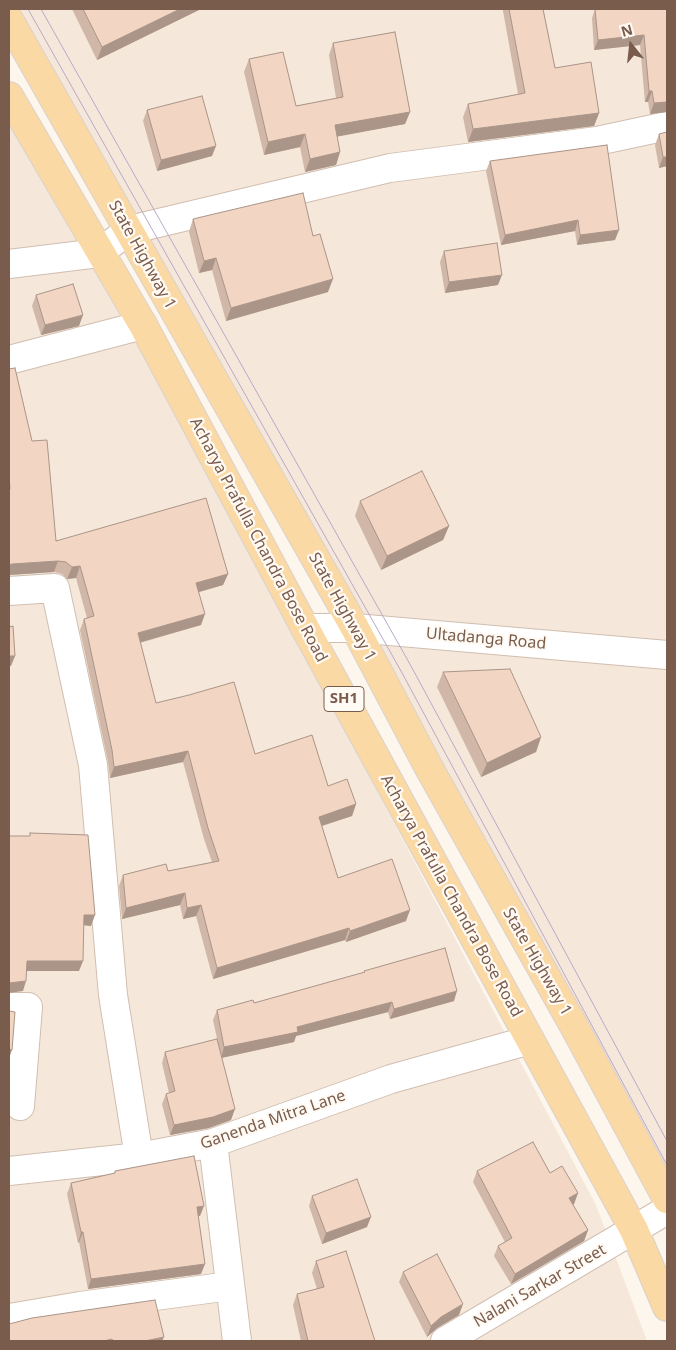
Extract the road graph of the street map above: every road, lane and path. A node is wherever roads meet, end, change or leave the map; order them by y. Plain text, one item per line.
1 (9, 20) edge
2 (9, 96) edge
3 (667, 126) edge
4 (129, 230) junction
5 (99, 253) junction
6 (9, 264) edge
7 (143, 325) junction
8 (9, 360) edge
9 (9, 591) edge
10 (306, 628) junction
11 (354, 628) junction
12 (667, 655) edge
13 (9, 1007) edge
14 (530, 1040) junction
15 (20, 1106) dead end
16 (213, 1143) junction
17 (139, 1157) junction
18 (9, 1171) edge
19 (667, 1199) edge
20 (667, 1210) edge
21 (634, 1230) junction
22 (230, 1286) junction
23 (667, 1307) edge
24 (9, 1318) edge
25 (237, 1341) edge
26 (445, 1341) edge

1 - 4 main road, State Highway 1 / SH1
2 - 5 main road, Acharya Prafulla Chandra Bose Road / SH1
3 - 4 street
4 - 5 street
4 - 11 main road, State Highway 1 / SH1
5 - 6 street
5 - 7 main road, Acharya Prafulla Chandra Bose Road / SH1
7 - 8 street
7 - 10 main road, Acharya Prafulla Chandra Bose Road / SH1
9 - 17 street
10 - 11 street, Ultadanga Road
10 - 14 main road, Acharya Prafulla Chandra Bose Road / SH1
11 - 12 street, Ultadanga Road
11 - 19 main road, State Highway 1 / SH1
13 - 15 street
14 - 16 street, Ganenda Mitra Lane
14 - 21 main road, Acharya Prafulla Chandra Bose Road / SH1
16 - 17 street, Ganenda Mitra Lane
16 - 22 street
17 - 18 street, Ganenda Mitra Lane
20 - 21 street, Nalani Sarkar Street
21 - 23 main road, Acharya Prafulla Chandra Bose Road / SH1
21 - 26 street, Nalani Sarkar Street
22 - 24 street
22 - 25 street

